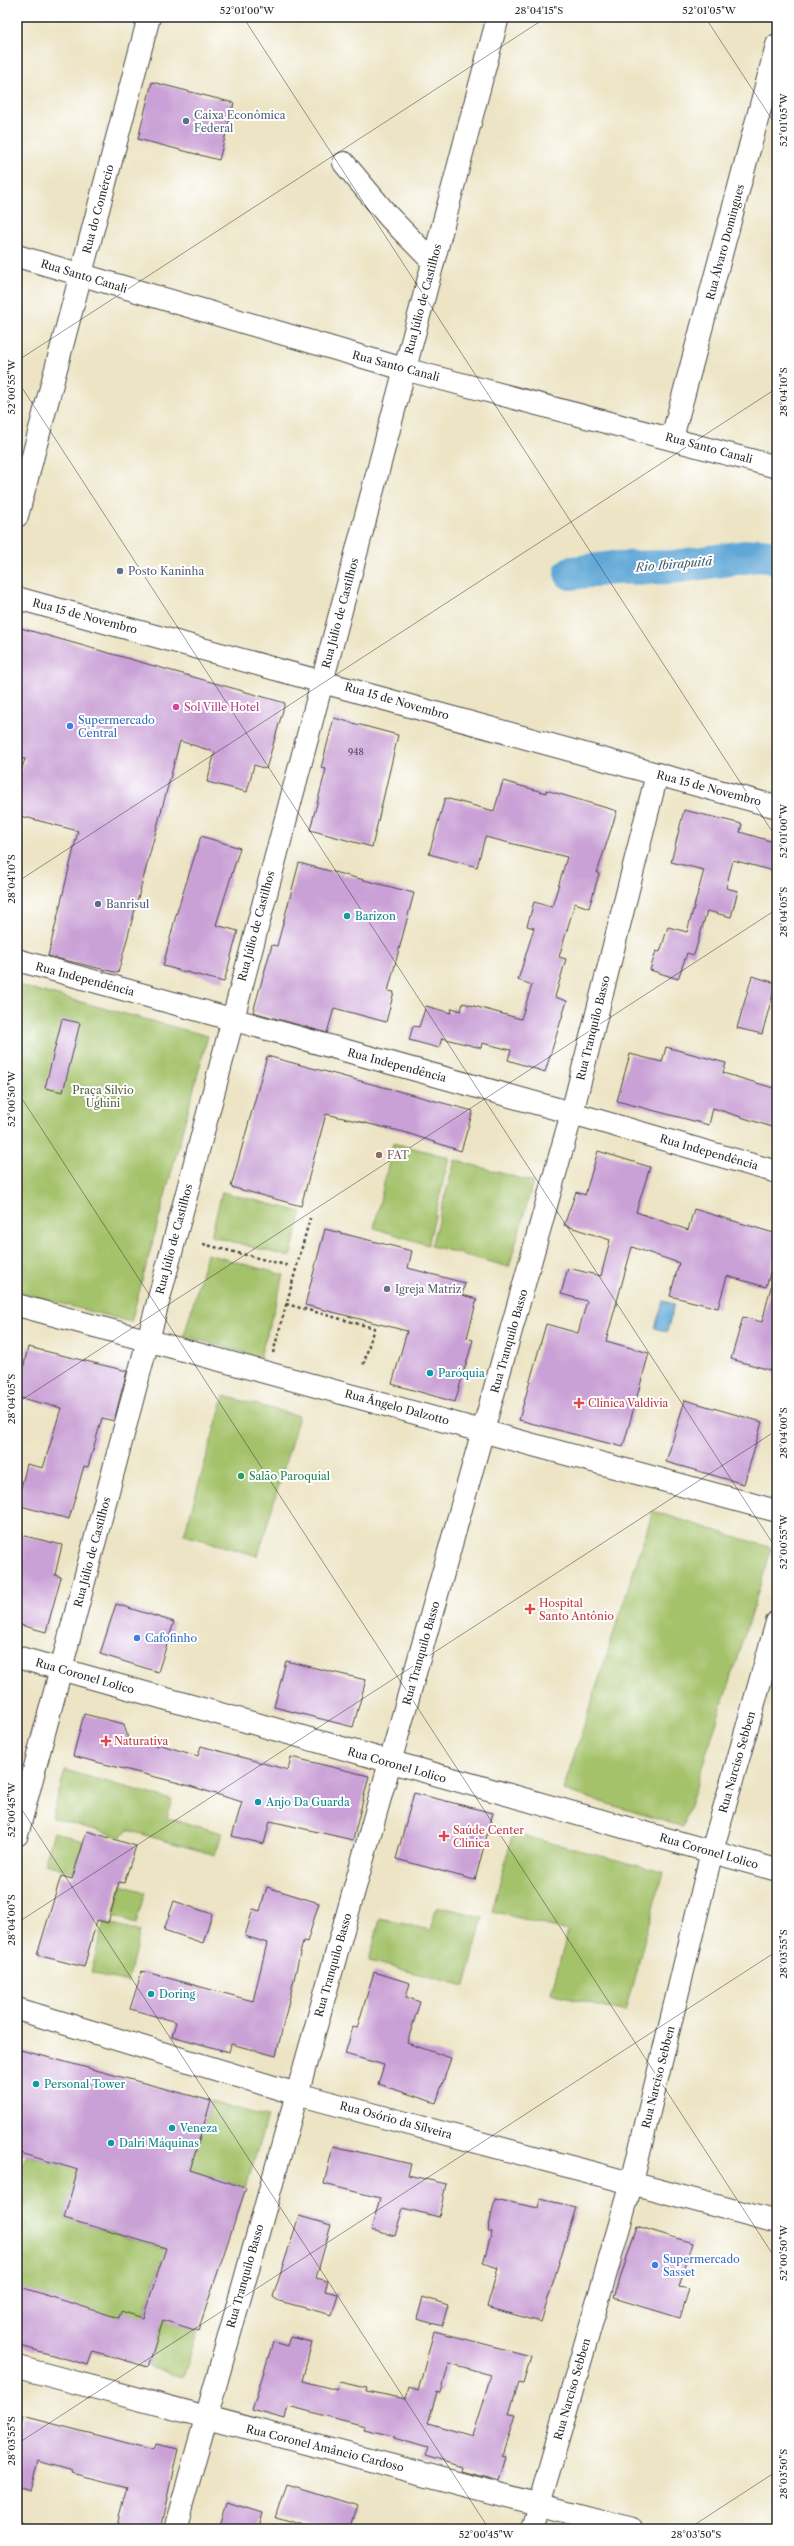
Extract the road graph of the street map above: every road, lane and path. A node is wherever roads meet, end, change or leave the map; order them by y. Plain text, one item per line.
1 (149, 17) edge
2 (498, 17) edge
3 (777, 45) edge
4 (344, 163) dead end
5 (17, 256) edge
6 (433, 262) junction
7 (81, 275) junction
8 (404, 369) junction
9 (672, 438) junction
10 (777, 467) edge
11 (17, 516) edge
12 (17, 598) edge
13 (322, 680) junction
14 (657, 774) junction
15 (777, 807) edge
16 (17, 960) edge
17 (232, 1019) junction
18 (572, 1113) junction
19 (777, 1172) edge
20 (310, 1218) dead end
21 (203, 1244) dead end
22 (289, 1266) dead end
23 (286, 1304) junction
24 (17, 1305) edge
25 (147, 1341) junction
26 (363, 1366) dead end
27 (268, 1373) junction
28 (484, 1431) junction
29 (777, 1511) edge
30 (777, 1622) edge
31 (17, 1657) edge
32 (61, 1669) junction
33 (389, 1763) junction
34 (17, 1835) edge
35 (712, 1851) junction
36 (777, 1870) edge
37 (17, 2009) edge
38 (297, 2094) junction
39 (632, 2182) junction
40 (777, 2222) edge
41 (17, 2367) edge
42 (205, 2417) junction
43 (539, 2504) junction
44 (175, 2529) edge
45 (532, 2529) edge
46 (632, 2529) edge

1 - 7 street, Rua do Comércio
2 - 6 street, Rua Júlio de Castilhos
3 - 9 street, Rua Álvaro Domingues
4 - 6 street
5 - 7 street, Rua Santo Canali
6 - 8 street, Rua Júlio de Castilhos
7 - 8 street, Rua Santo Canali
7 - 11 street, Rua do Comércio
8 - 9 street, Rua Santo Canali
8 - 13 street, Rua Júlio de Castilhos
9 - 10 street, Rua Santo Canali
12 - 13 street, Rua 15 de Novembro
13 - 14 street, Rua 15 de Novembro
13 - 17 street, Rua Júlio de Castilhos
14 - 15 street, Rua 15 de Novembro
14 - 18 street, Rua Tranquilo Basso
16 - 17 street, Rua Independência
17 - 18 street, Rua Independência
17 - 25 street, Rua Júlio de Castilhos
18 - 19 street, Rua Independência
18 - 28 street, Rua Tranquilo Basso
20 - 23 path
21 - 22 path
23 - 26 path
23 - 27 path
24 - 25 street, Rua Ângelo Dalzotto
25 - 27 street, Rua Ângelo Dalzotto
25 - 32 street, Rua Júlio de Castilhos
27 - 28 street, Rua Ângelo Dalzotto
28 - 29 street, Rua Ângelo Dalzotto
28 - 33 street, Rua Tranquilo Basso
30 - 35 street, Rua Narciso Sebben
31 - 32 street, Rua Coronel Lolico
32 - 33 street, Rua Coronel Lolico
32 - 34 street, Rua Júlio de Castilhos
33 - 35 street, Rua Coronel Lolico
33 - 38 street, Rua Tranquilo Basso
35 - 36 street, Rua Coronel Lolico
35 - 39 street, Rua Narciso Sebben
37 - 38 street, Rua Osório da Silveira
38 - 39 street, Rua Osório da Silveira
38 - 42 street, Rua Tranquilo Basso
39 - 40 street, Rua Osório da Silveira
39 - 43 street, Rua Narciso Sebben
41 - 42 street, Rua Coronel Amâncio Cardoso
42 - 43 street, Rua Coronel Amâncio Cardoso
42 - 44 street, Rua Tranquilo Basso
43 - 45 street, Rua Narciso Sebben
43 - 46 street, Rua Coronel Amâncio Cardoso

